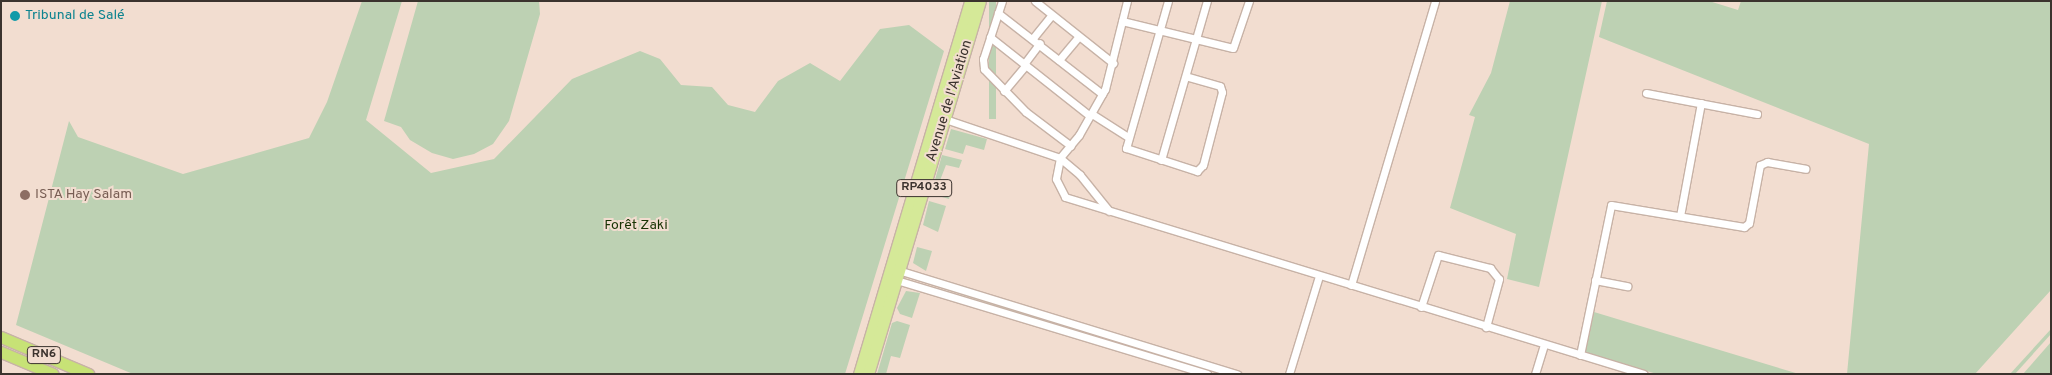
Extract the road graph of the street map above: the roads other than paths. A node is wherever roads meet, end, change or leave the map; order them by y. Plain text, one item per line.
1 (970, 1) edge
2 (980, 1) edge
3 (1002, 1) edge
4 (1035, 1) edge
5 (1127, 1) edge
6 (1168, 1) edge
7 (1207, 1) edge
8 (1250, 1) edge
9 (1435, 1) edge
10 (998, 13) junction
11 (1051, 16) junction
12 (1122, 21) junction
13 (1160, 29) junction
14 (990, 37) junction
15 (1078, 37) junction
16 (1033, 38) junction
17 (1196, 39) junction
18 (1040, 44) junction
19 (1059, 60) junction
20 (1113, 63) junction
21 (1025, 64) junction
22 (1186, 76) junction
23 (1004, 91) junction
24 (1646, 93) dead end
25 (1102, 94) junction
26 (1701, 103) junction
27 (1757, 114) dead end
28 (1091, 115) junction
29 (945, 119) junction
30 (1128, 137) junction
31 (1071, 146) junction
32 (1060, 158) junction
33 (1161, 160) junction
34 (1805, 170) dead end
35 (1112, 213) junction
36 (1680, 216) junction
37 (893, 274) junction
38 (1319, 276) junction
39 (1595, 280) junction
40 (1351, 285) junction
41 (1627, 286) dead end
42 (1421, 307) junction
43 (1486, 327) junction
44 (1, 337) edge
45 (1544, 344) junction
46 (1, 352) edge
47 (1580, 355) junction
48 (53, 374) edge
49 (88, 374) edge
50 (859, 374) edge
51 (868, 374) edge
52 (1207, 374) edge
53 (1237, 374) edge
54 (1289, 374) edge
55 (1535, 374) edge
56 (1644, 374) edge

1 - 37 main road, Avenue de l'Aviation / RP4033
2 - 29 main road, Avenue de l'Aviation / RP4033
3 - 10 street
4 - 11 street
5 - 12 street
6 - 13 street
7 - 17 street
8 - 17 street
9 - 40 street
10 - 14 street
10 - 16 street
11 - 15 street
11 - 16 street
12 - 13 street
12 - 20 street
13 - 17 street
13 - 30 street
14 - 21 street
14 - 23 street
15 - 19 street
15 - 20 street
16 - 18 street
17 - 22 street
18 - 19 street
18 - 21 street
19 - 25 street
20 - 25 street
21 - 23 street
21 - 28 street
22 - 33 street
22 - 33 street
23 - 31 street
24 - 26 street
25 - 28 street
26 - 27 street
26 - 36 street
28 - 30 street
28 - 31 street
29 - 32 street
29 - 37 main road, Avenue de l'Aviation / RP4033
30 - 33 street
31 - 32 street
32 - 35 street
32 - 35 street
34 - 36 street
35 - 38 street
36 - 39 street
37 - 50 main road, Avenue de l'Aviation / RP4033
37 - 51 main road, Avenue de l'Aviation / RP4033
37 - 52 street
37 - 53 street
38 - 40 street
38 - 54 street
39 - 41 street
39 - 47 street
40 - 42 street
42 - 43 street
42 - 43 street
43 - 45 street
44 - 49 highway, RN6
45 - 47 street
45 - 55 street
46 - 48 highway, RN6
47 - 56 street

